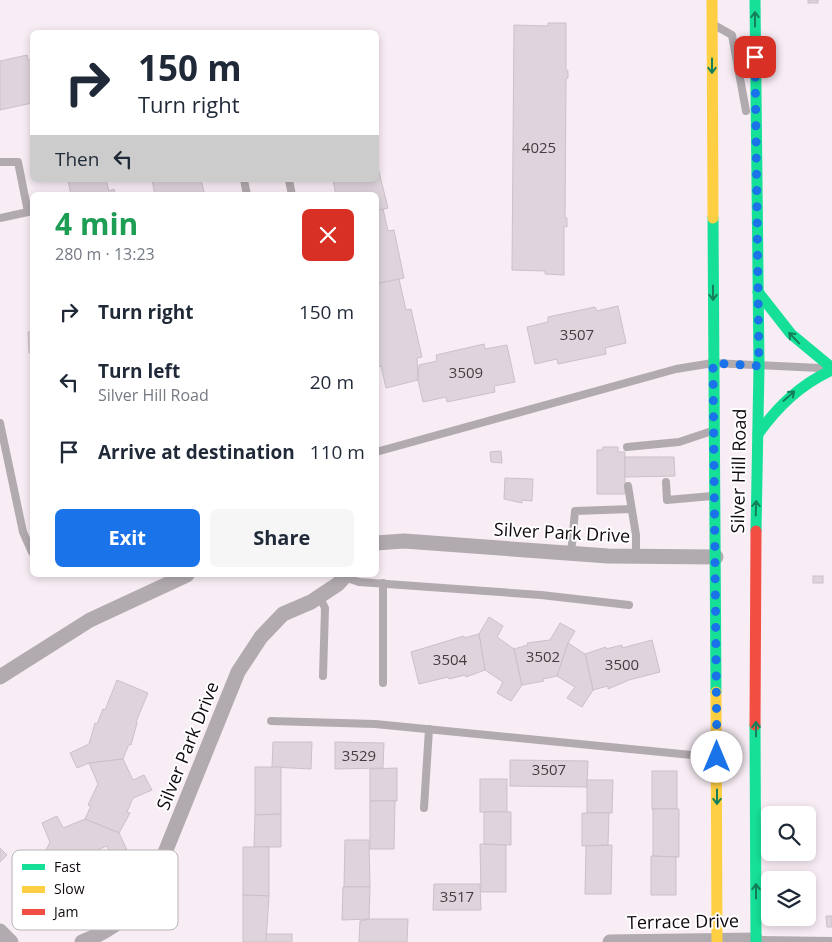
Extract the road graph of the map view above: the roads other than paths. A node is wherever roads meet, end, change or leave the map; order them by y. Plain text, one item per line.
1 (712, 0) edge
2 (755, 0) edge
3 (712, 25) junction
4 (0, 162) edge
5 (756, 172) junction
6 (0, 218) edge
7 (758, 292) junction
8 (713, 363) junction
9 (759, 366) junction
10 (832, 369) edge
11 (0, 423) edge
12 (714, 431) junction
13 (758, 434) junction
14 (628, 447) dead end
15 (379, 451) edge
16 (666, 482) dead end
17 (628, 486) dead end
18 (715, 496) junction
19 (631, 509) junction
20 (379, 543) edge
21 (30, 548) edge
22 (571, 554) junction
23 (636, 556) junction
24 (716, 556) junction
25 (183, 577) edge
26 (344, 577) edge
27 (347, 577) edge
28 (383, 583) junction
29 (320, 596) junction
30 (629, 605) dead end
31 (323, 676) dead end
32 (0, 677) edge
33 (383, 683) dead end
34 (271, 721) dead end
35 (429, 729) junction
36 (717, 757) junction
37 (424, 808) dead end
38 (166, 850) edge
39 (104, 930) edge
40 (0, 931) edge
41 (832, 940) edge
42 (717, 941) edge
43 (756, 941) edge
44 (11, 942) edge
45 (82, 942) edge
46 (610, 942) edge

1 - 3 main road, Silver Hill Road
5 -> 2 main road, Silver Hill Road
3 - 5 lane
3 -> 8 main road, Silver Hill Road
4 - 6 lane
5 - 7 main road, Silver Hill Road
7 - 9 main road, Silver Hill Road
10 -> 7 main road
8 - 9 lane
8 - 12 main road, Silver Hill Road
8 - 15 lane
9 - 10 lane
9 - 13 main road, Silver Hill Road
13 -> 10 main road
11 - 21 lane
12 - 14 lane
12 - 18 main road, Silver Hill Road
43 -> 13 main road, Silver Hill Road
16 - 18 lane
17 - 19 lane
18 - 24 main road, Silver Hill Road
19 - 22 lane
19 - 23 lane
20 - 22 street, Silver Park Drive
22 - 23 street, Silver Park Drive
23 - 24 street, Silver Park Drive
24 - 36 main road, Silver Hill Road
25 - 32 street
26 - 29 street, Silver Park Drive
27 - 28 lane
28 - 30 lane
28 - 33 lane
29 - 31 lane
29 - 38 street, Silver Park Drive
34 - 35 lane
35 - 36 lane
35 - 37 lane
36 -> 42 main road, Silver Hill Road
39 - 45 street, Silver Park Drive
40 - 44 street
41 - 43 lane
42 - 43 street, Terrace Drive
42 - 46 street, Terrace Drive

